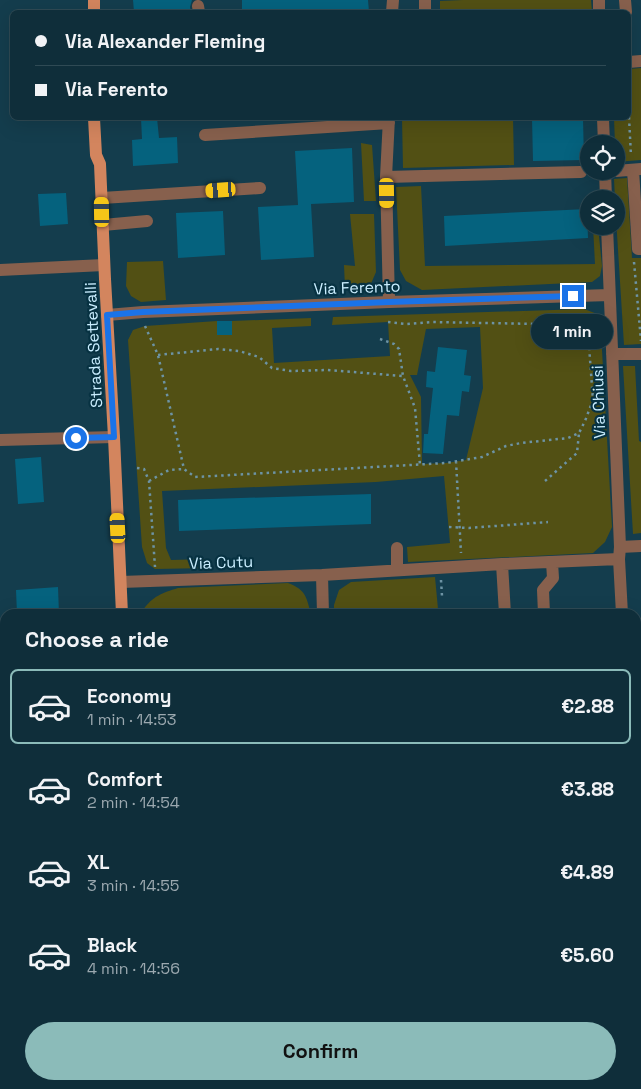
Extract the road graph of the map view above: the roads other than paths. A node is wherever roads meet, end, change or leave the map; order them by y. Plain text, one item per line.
1 (94, 120) edge
2 (102, 120) edge
3 (389, 120) edge
4 (603, 120) edge
5 (205, 135) dead end
6 (604, 135) edge
7 (100, 164) junction
8 (637, 170) edge
9 (580, 172) edge
10 (386, 177) junction
11 (260, 188) dead end
12 (102, 198) junction
13 (147, 221) dead end
14 (103, 225) junction
15 (607, 235) edge
16 (638, 253) edge
17 (104, 265) junction
18 (0, 270) edge
19 (609, 295) junction
20 (389, 302) junction
21 (107, 315) junction
22 (612, 354) junction
23 (641, 354) edge
24 (114, 437) junction
25 (0, 440) edge
26 (641, 546) edge
27 (396, 548) dead end
28 (620, 553) junction
29 (552, 562) junction
30 (502, 564) junction
31 (397, 570) junction
32 (322, 575) junction
33 (121, 582) junction
34 (122, 609) edge
35 (323, 609) edge
36 (505, 609) edge
37 (544, 609) edge
38 (622, 609) edge

1 - 7 main road, Strada Settevalli
2 - 7 main road, Strada Settevalli
3 - 5 street
3 - 10 street
4 - 6 street
7 - 12 main road, Strada Settevalli
8 - 16 street
9 - 10 street
10 - 20 street
11 - 12 street
12 - 14 main road, Strada Settevalli
13 - 14 street
14 - 17 main road, Strada Settevalli
15 - 19 street, Via Chiusi
17 - 18 street
17 - 21 main road, Strada Settevalli
19 - 20 street, Via Ferento
19 - 22 street, Via Chiusi
20 - 21 street, Via Ferento
21 - 24 main road, Strada Settevalli
22 - 23 street
22 - 28 street, Via Chiusi
24 - 25 street
24 - 33 main road, Strada Settevalli
26 - 28 street
27 - 31 street
28 - 29 street, Via Cutu
28 - 38 street, Via Chiusi
29 - 30 street, Via Cutu
29 - 37 street
30 - 31 street, Via Cutu
30 - 36 street
31 - 32 street, Via Cutu
32 - 33 street, Via Cutu
32 - 35 street
33 - 34 main road, Strada Settevalli

